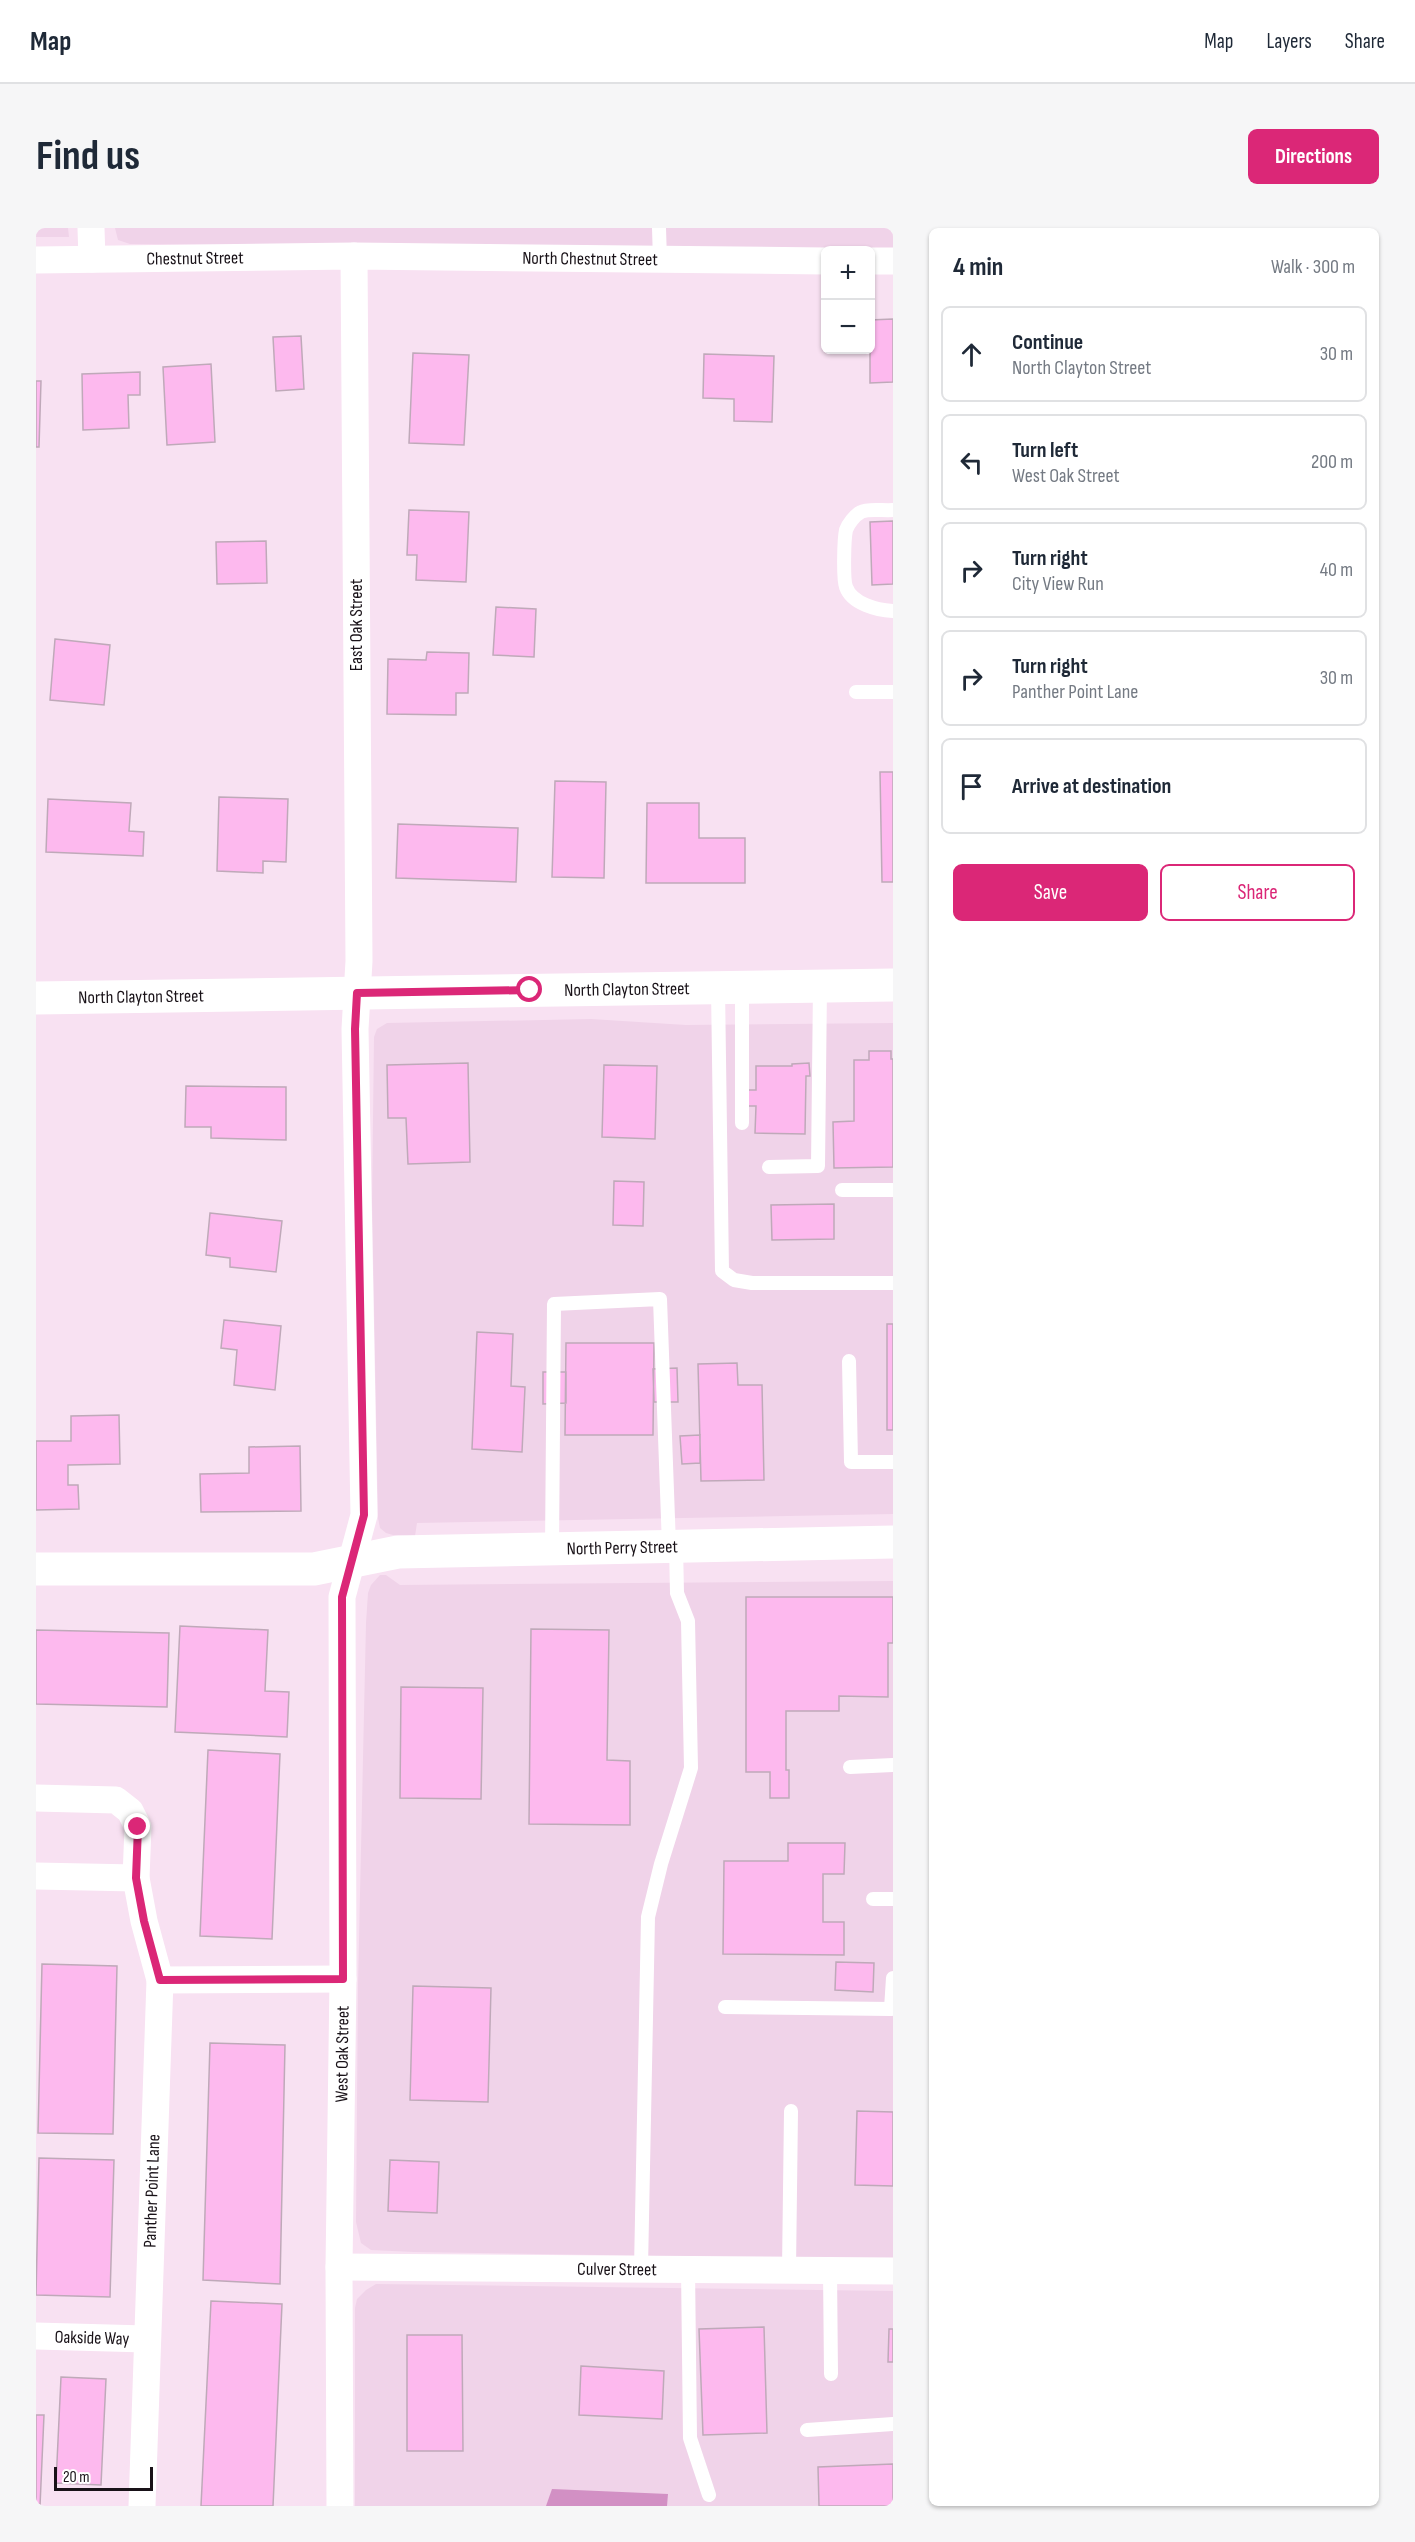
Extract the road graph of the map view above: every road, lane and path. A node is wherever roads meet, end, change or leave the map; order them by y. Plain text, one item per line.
1 (91, 228) edge
2 (660, 228) edge
3 (354, 256) junction
4 (93, 259) junction
5 (36, 260) edge
6 (660, 260) junction
7 (821, 261) edge
8 (875, 261) edge
9 (893, 261) edge
10 (893, 510) edge
11 (893, 611) edge
12 (856, 692) dead end
13 (893, 692) edge
14 (893, 985) edge
15 (820, 986) junction
16 (730, 988) junction
17 (357, 993) junction
18 (36, 998) edge
19 (742, 1123) dead end
20 (769, 1167) dead end
21 (842, 1190) dead end
22 (893, 1190) edge
23 (893, 1283) edge
24 (849, 1361) dead end
25 (893, 1462) edge
26 (893, 1542) edge
27 (672, 1546) junction
28 (552, 1549) junction
29 (353, 1560) junction
30 (36, 1569) edge
31 (893, 1765) edge
32 (850, 1767) dead end
33 (36, 1798) edge
34 (36, 1876) edge
35 (136, 1878) junction
36 (873, 1899) dead end
37 (893, 1899) edge
38 (893, 1978) edge
39 (343, 1979) junction
40 (160, 1980) junction
41 (725, 2007) dead end
42 (791, 2111) dead end
43 (339, 2267) junction
44 (641, 2268) junction
45 (688, 2268) junction
46 (789, 2269) junction
47 (830, 2270) junction
48 (893, 2271) edge
49 (36, 2336) edge
50 (146, 2339) junction
51 (831, 2374) dead end
52 (893, 2424) edge
53 (807, 2430) dead end
54 (709, 2495) dead end
55 (142, 2506) edge
56 (340, 2506) edge

1 - 4 street
2 - 6 lane
3 - 4 street, Chestnut Street
3 - 6 street, North Chestnut Street
3 - 17 street, East Oak Street
4 - 5 street, Chestnut Street
6 - 7 street, North Chestnut Street
8 - 9 street
10 - 11 lane
12 - 13 lane
14 - 15 street, North Clayton Street
15 - 16 street, North Clayton Street
15 - 20 lane
16 - 17 street, North Clayton Street
16 - 19 lane
16 - 23 lane
17 - 18 street, North Clayton Street
17 - 29 street, West Oak Street
21 - 22 lane
24 - 25 lane
26 - 27 street, North Perry Street
27 - 28 street, North Perry Street
27 - 28 lane
27 - 44 lane
28 - 29 street, North Perry Street
29 - 30 street, North Perry Street
29 - 39 street, West Oak Street
31 - 32 lane
33 - 35 street, Panther Point Lane
34 - 35 street
35 - 40 street, Panther Point Lane
36 - 37 lane
38 - 41 lane
39 - 40 street
39 - 43 street, West Oak Street
40 - 50 street, Panther Point Lane
42 - 46 lane
43 - 44 street, Culver Street
43 - 56 street, West Oak Street
44 - 45 street, Culver Street
45 - 46 street, Culver Street
45 - 54 lane
46 - 47 street, Culver Street
47 - 48 street, Culver Street
47 - 51 lane
49 - 50 street, Oakside Way
50 - 55 street, Panther Point Lane
52 - 53 lane

